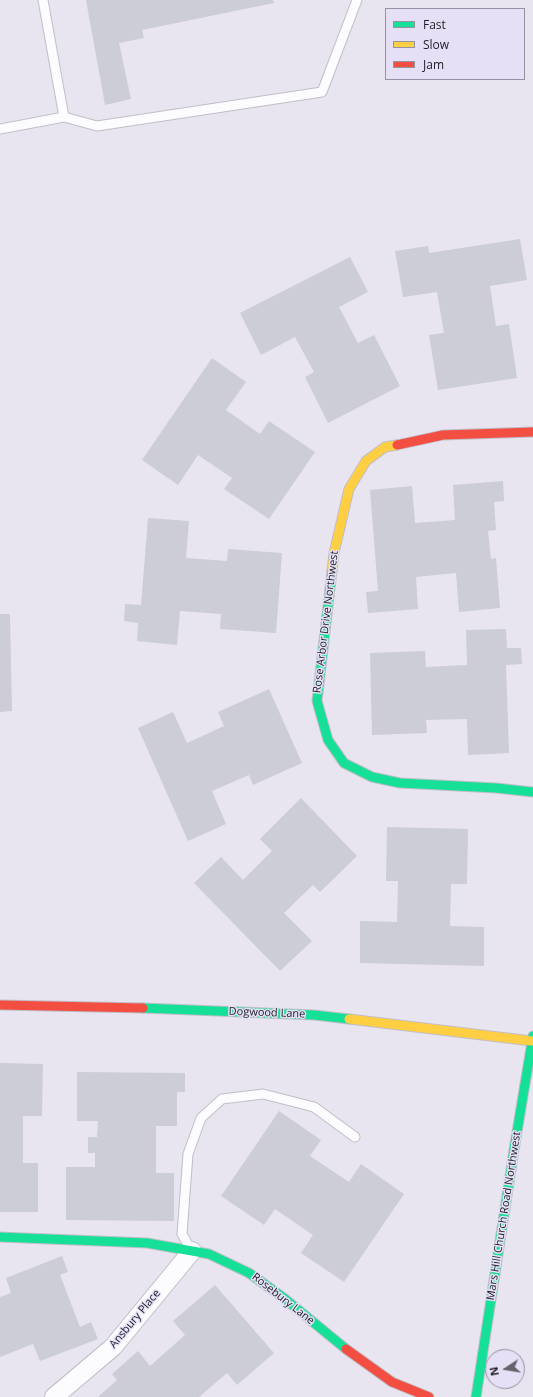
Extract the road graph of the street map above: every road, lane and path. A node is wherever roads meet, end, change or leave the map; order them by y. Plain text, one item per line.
1 (43, 0) edge
2 (357, 0) edge
3 (64, 117) junction
4 (0, 129) edge
5 (533, 432) edge
6 (533, 792) edge
7 (0, 1005) edge
8 (533, 1038) edge
9 (355, 1137) dead end
10 (0, 1237) edge
11 (192, 1251) junction
12 (54, 1397) edge
13 (429, 1397) edge
14 (476, 1397) edge

1 - 3 lane
2 - 3 lane
3 - 4 lane
5 - 6 street, Rose Arbor Drive Northwest
7 - 8 street, Dogwood Lane
8 - 14 street, Mars Hill Church Road Northwest
9 - 11 lane
10 - 11 street, Rosebury Lane
11 - 12 street, Ansbury Place
11 - 13 street, Rosebury Lane

